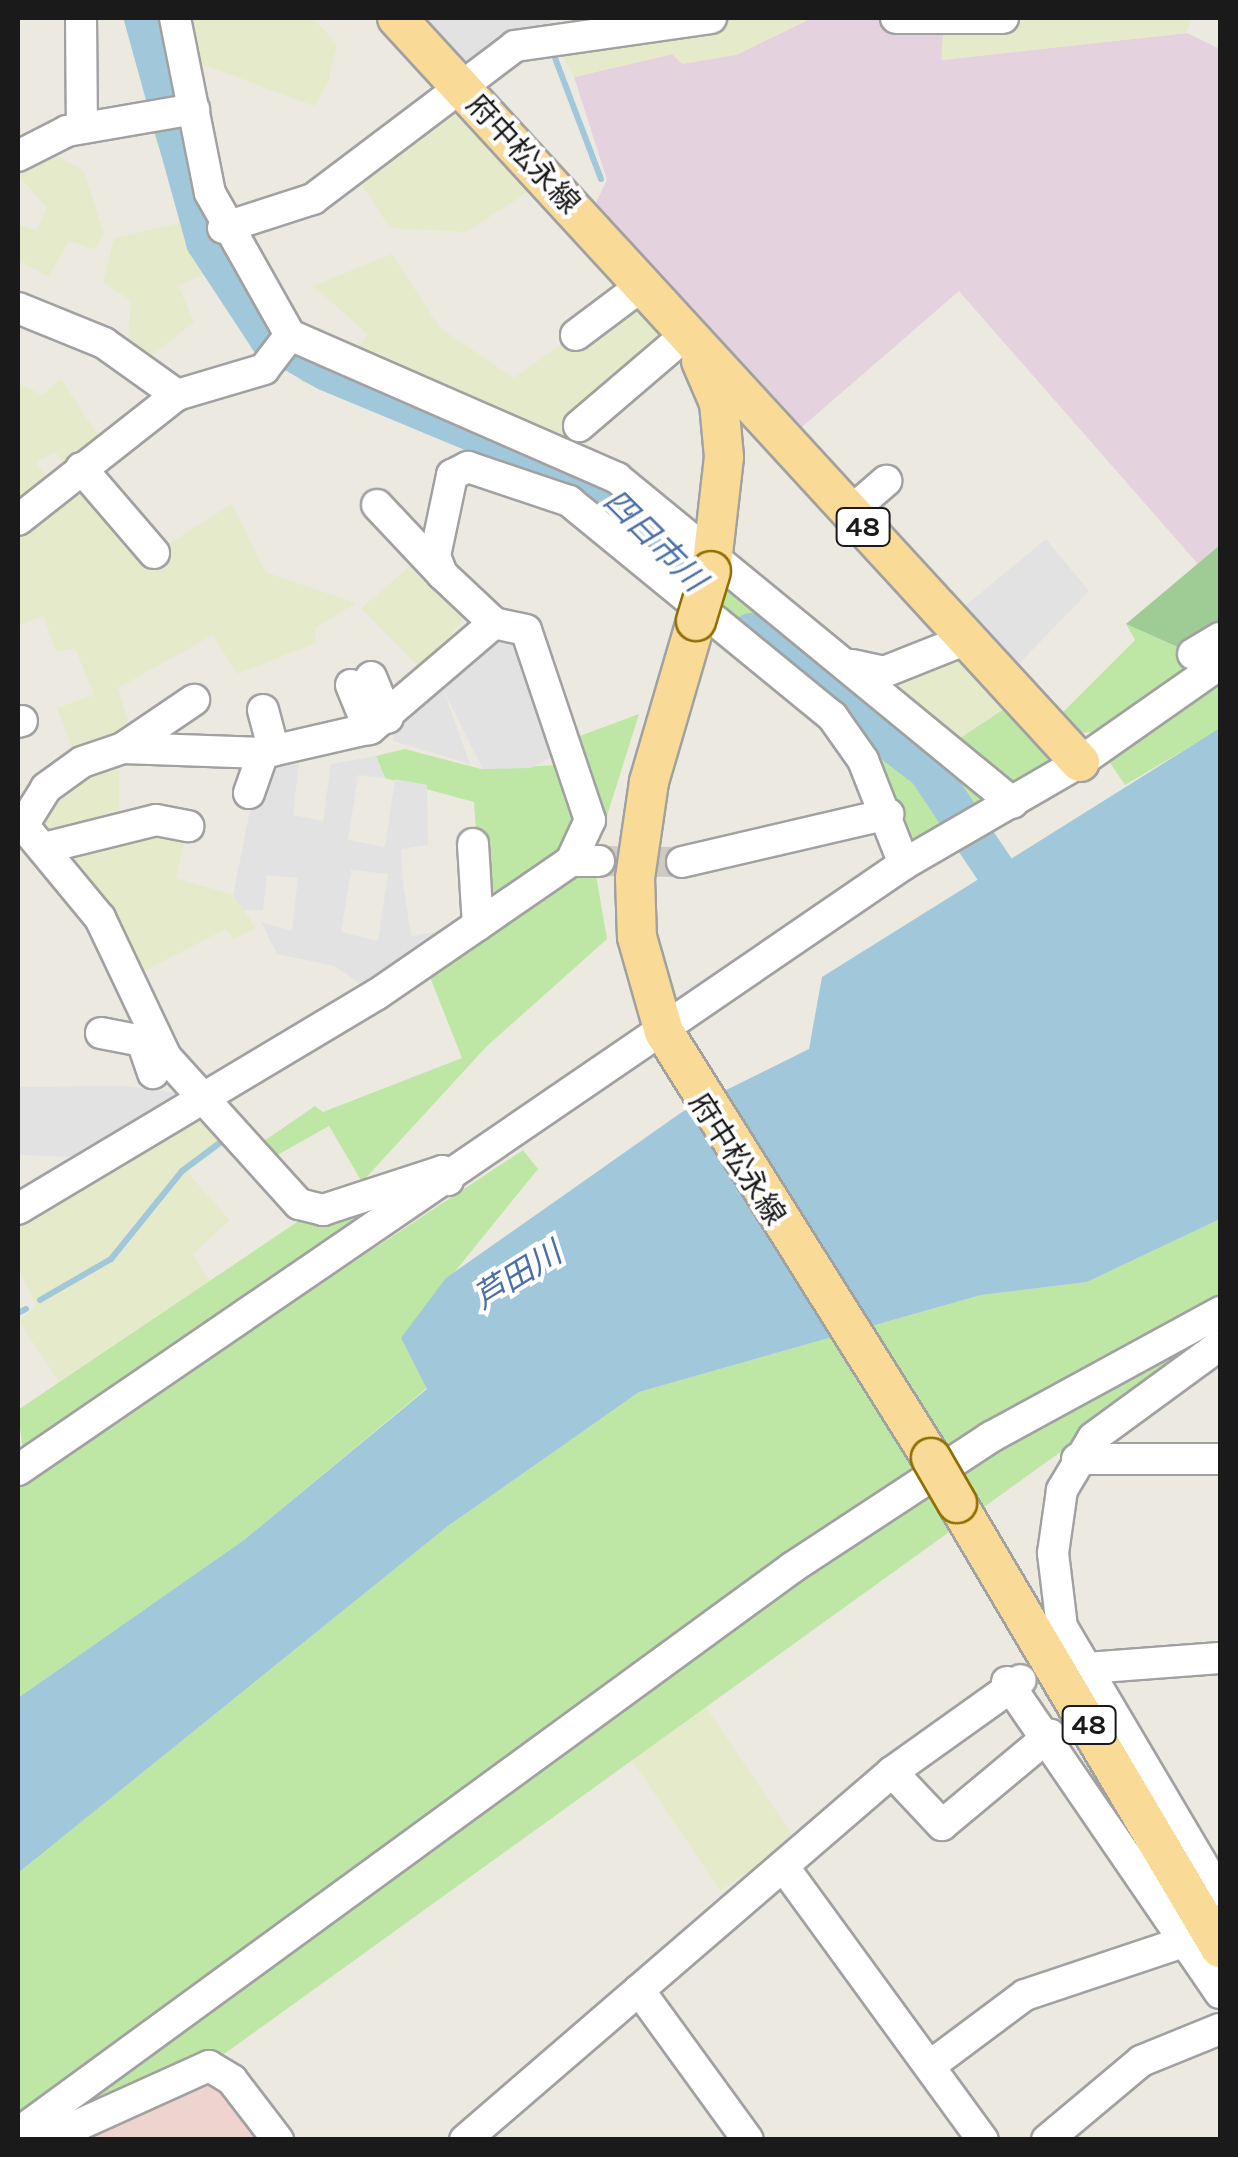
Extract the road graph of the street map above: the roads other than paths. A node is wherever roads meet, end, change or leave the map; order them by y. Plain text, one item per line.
1 (81, 18) edge
2 (175, 18) edge
3 (397, 18) edge
4 (711, 18) edge
5 (896, 18) edge
6 (1003, 18) edge
7 (553, 28) edge
8 (458, 86) junction
9 (176, 111) junction
10 (82, 128) junction
11 (18, 156) edge
12 (223, 228) junction
13 (647, 287) junction
14 (18, 308) edge
15 (576, 335) dead end
16 (687, 335) junction
17 (282, 346) junction
18 (177, 395) junction
19 (580, 426) dead end
20 (81, 468) junction
21 (886, 480) dead end
22 (376, 505) dead end
23 (850, 512) junction
24 (18, 520) edge
25 (154, 553) dead end
26 (712, 567) junction
27 (442, 574) junction
28 (494, 623) junction
29 (1220, 638) edge
30 (967, 640) junction
31 (1206, 659) edge
32 (852, 665) junction
33 (361, 681) dead end
34 (194, 700) dead end
35 (264, 710) dead end
36 (379, 724) junction
37 (123, 748) junction
38 (268, 752) junction
39 (1080, 762) junction
40 (249, 793) dead end
41 (1007, 807) junction
42 (889, 814) junction
43 (21, 820) edge
44 (188, 826) dead end
45 (473, 844) dead end
46 (48, 846) junction
47 (682, 862) tunnel mouth
48 (904, 864) junction
49 (478, 926) junction
50 (101, 1033) dead end
51 (667, 1044) junction
52 (206, 1096) junction
53 (449, 1183) junction
54 (18, 1210) edge
55 (1220, 1312) edge
56 (1220, 1346) edge
57 (1077, 1458) junction
58 (1220, 1459) edge
59 (18, 1470) edge
60 (1220, 1658) edge
61 (1078, 1669) junction
62 (1050, 1735) junction
63 (892, 1772) junction
64 (783, 1866) junction
65 (1220, 1894) edge
66 (1180, 1943) junction
67 (1220, 1948) edge
68 (638, 1990) junction
69 (1220, 1993) edge
70 (1220, 2029) edge
71 (931, 2065) junction
72 (18, 2133) edge
73 (46, 2140) edge
74 (278, 2140) edge
75 (465, 2140) edge
76 (748, 2140) edge
77 (982, 2140) edge
78 (1047, 2140) edge

1 - 10 street
2 - 9 street
3 - 8 main road, 府中松永線 / 48
4 - 7 street
5 - 6 street
7 - 8 street
8 - 12 street
8 - 13 main road, 府中松永線 / 48
9 - 10 street
9 - 12 street
10 - 11 street
12 - 17 street
13 - 15 street
13 - 16 main road, 府中松永線 / 48
14 - 18 street
16 - 19 street
16 - 23 main road, 府中松永線 / 48
16 - 26 main road, 府中松永線 / 48
17 - 18 street
17 - 26 street
18 - 20 street
20 - 24 street
20 - 25 street
21 - 23 street
22 - 27 street
23 - 30 main road, 府中松永線 / 48
26 - 32 street
26 - 51 main road, 府中松永線 / 48, bridge
27 - 28 street
27 - 42 street
28 - 36 street
28 - 49 street
29 - 31 street
30 - 32 street
30 - 39 main road, 府中松永線 / 48
31 - 39 street
32 - 41 street
33 - 36 street
34 - 37 street
35 - 38 street
36 - 38 street
37 - 38 street
37 - 43 street
38 - 40 street
39 - 41 street
41 - 48 street
42 - 47 street
42 - 48 street
43 - 46 street
44 - 46 street
45 - 49 street
46 - 52 street
48 - 51 street
49 - 52 street
50 - 52 street
51 - 53 street
51 - 67 main road, 府中松永線 / 48, bridge
52 - 53 street
52 - 54 street
53 - 59 street
55 - 72 street
56 - 57 street
57 - 58 street
57 - 61 street
60 - 61 street
61 - 65 street
62 - 63 street
62 - 63 street
62 - 66 street
63 - 64 street
64 - 68 street
64 - 71 street
66 - 69 street
66 - 71 street
68 - 75 street
68 - 76 street
70 - 78 street
71 - 77 street
73 - 74 street

